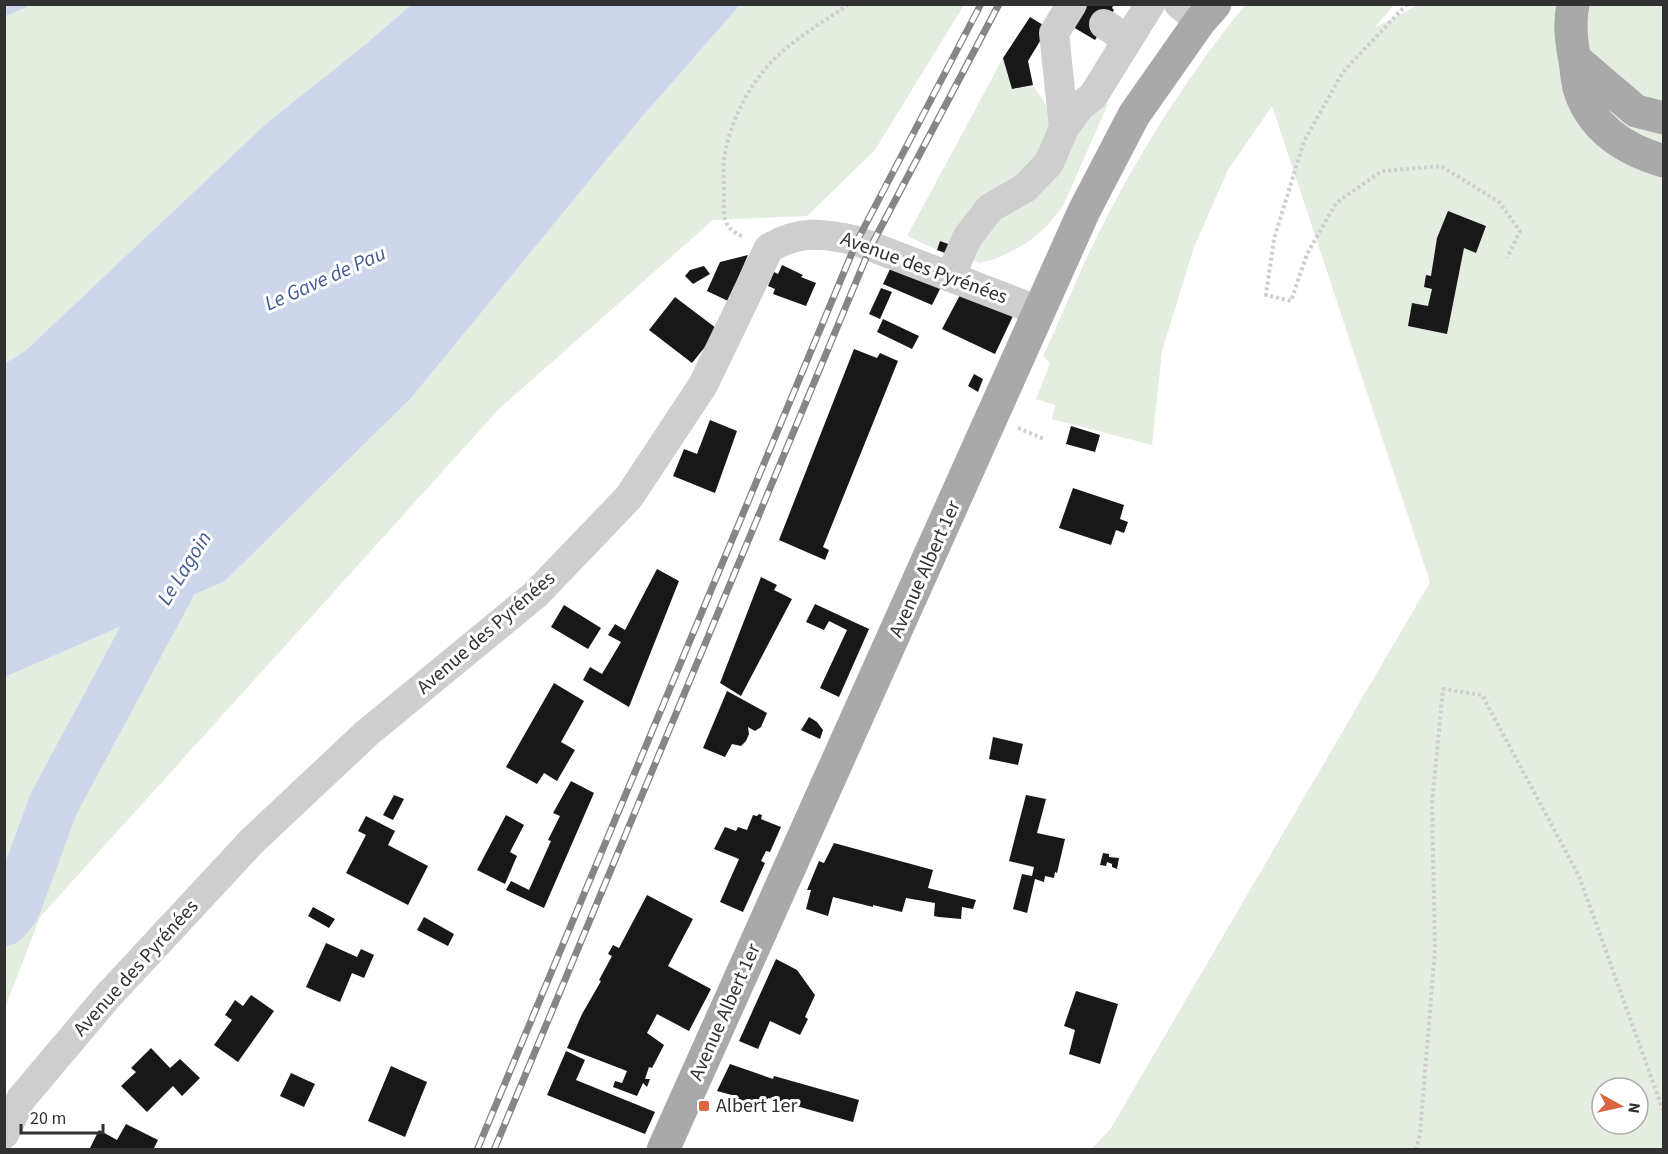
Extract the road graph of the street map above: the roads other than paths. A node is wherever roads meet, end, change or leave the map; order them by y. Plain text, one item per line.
1 (1150, 4) edge
2 (1573, 4) edge
3 (1198, 10) edge
4 (1092, 17) edge
5 (1575, 59) junction
6 (1664, 118) edge
7 (1064, 128) junction
8 (1664, 160) edge
9 (950, 277) junction
10 (1039, 311) junction
11 (4, 1134) edge
12 (663, 1149) edge

1 - 4 street
2 - 5 main road
3 - 10 main road, Avenue Albert 1er
4 - 7 street
4 - 7 street
5 - 6 main road
5 - 8 main road
7 - 9 street
9 - 10 street, Avenue des Pyrénées
9 - 11 street, Avenue des Pyrénées
10 - 12 main road, Avenue Albert 1er

